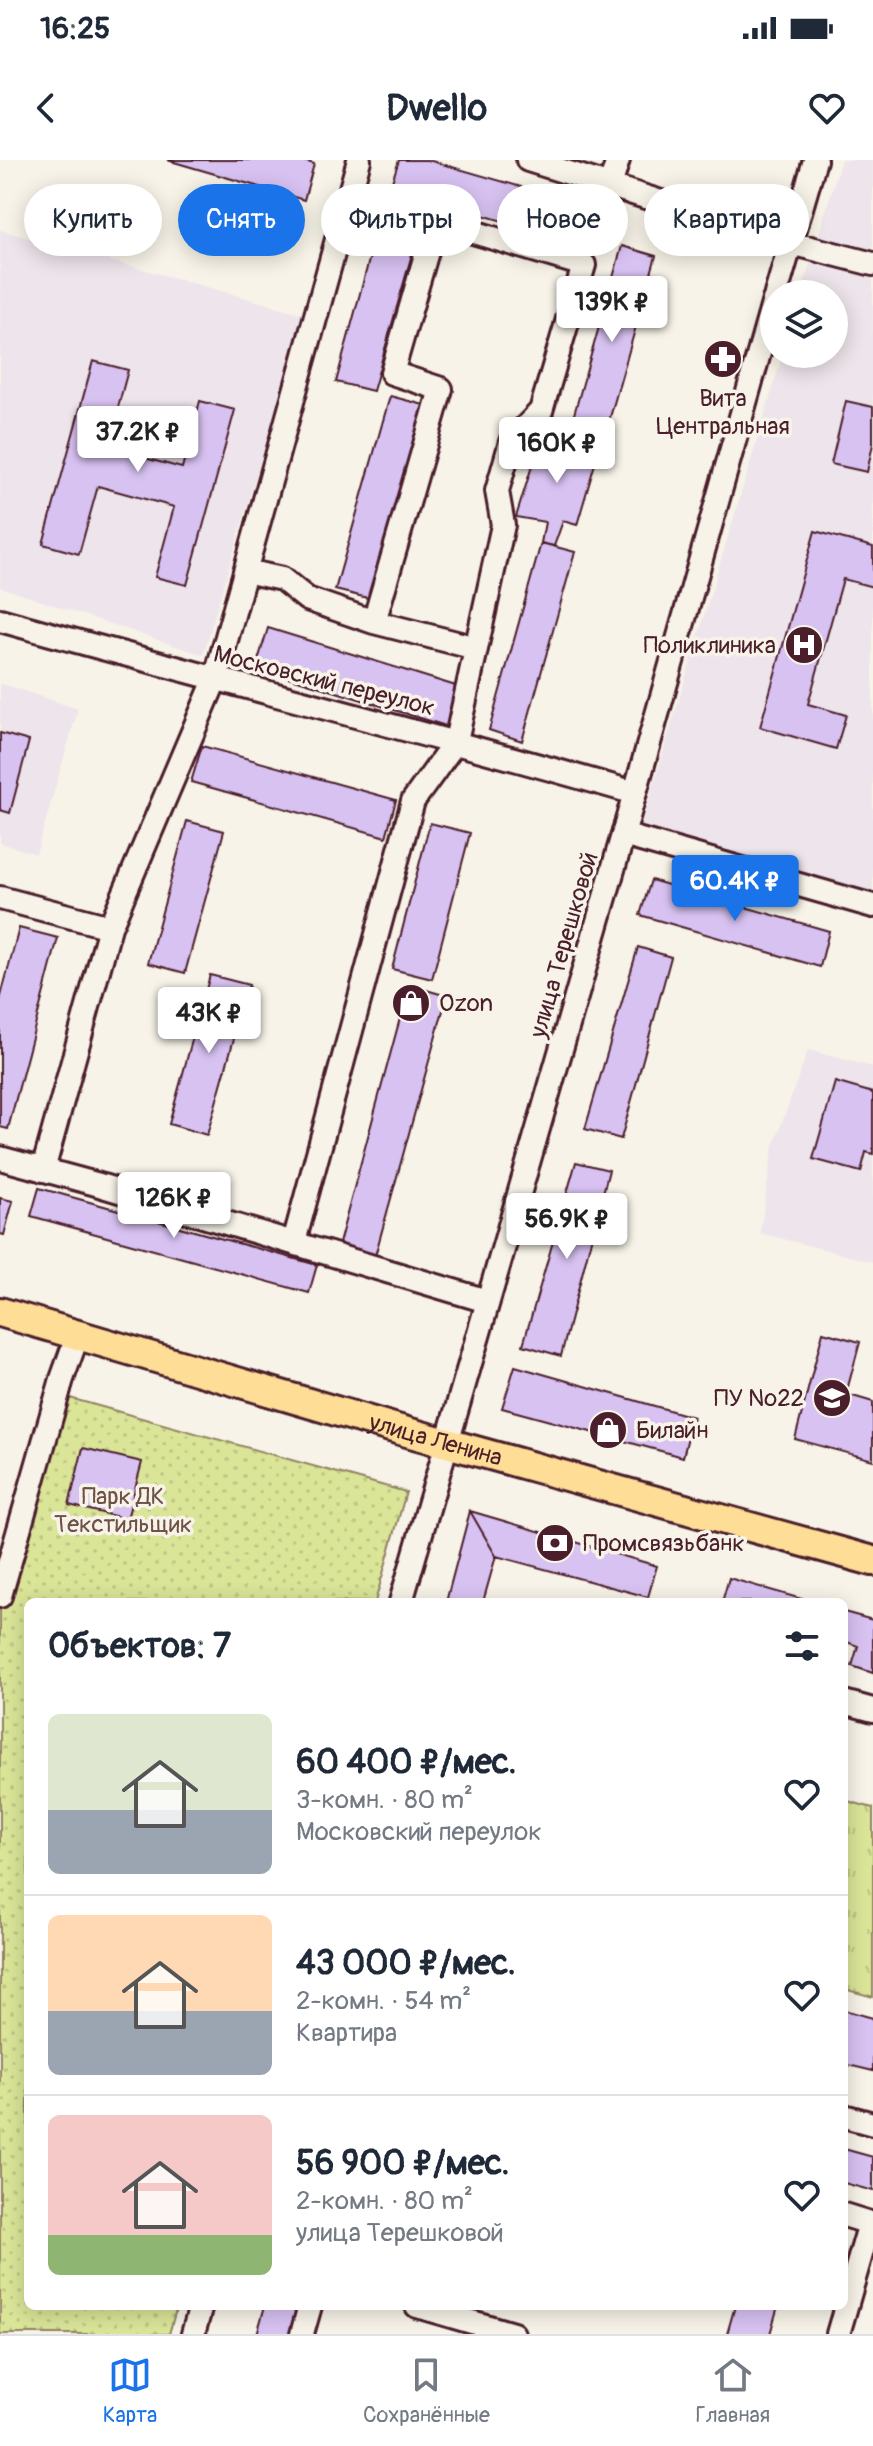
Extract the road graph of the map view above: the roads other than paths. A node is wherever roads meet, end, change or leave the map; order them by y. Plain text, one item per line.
1 (359, 160) edge
2 (528, 160) edge
3 (618, 160) edge
4 (815, 160) edge
5 (352, 184) edge
6 (604, 184) edge
7 (611, 184) edge
8 (808, 184) edge
9 (481, 234) edge
10 (809, 248) edge
11 (332, 256) edge
12 (426, 256) edge
13 (787, 256) edge
14 (873, 264) edge
15 (780, 280) edge
16 (760, 350) edge
17 (245, 571) junction
18 (0, 620) edge
19 (374, 622) junction
20 (476, 648) junction
21 (215, 680) junction
22 (456, 741) junction
23 (635, 793) junction
24 (623, 835) junction
25 (0, 898) edge
26 (873, 906) edge
27 (110, 927) junction
28 (0, 1158) edge
29 (43, 1170) junction
30 (294, 1242) junction
31 (487, 1301) junction
32 (0, 1312) edge
33 (78, 1334) junction
34 (446, 1442) junction
35 (873, 1561) edge
36 (0, 1596) edge
37 (402, 1598) edge
38 (848, 1703) edge
39 (873, 1710) edge
40 (848, 2117) edge
41 (873, 2124) edge
42 (848, 2216) edge
43 (872, 2223) edge
44 (848, 2301) edge
45 (200, 2310) edge
46 (309, 2310) edge
47 (426, 2310) edge
48 (845, 2310) edge
49 (468, 2328) edge
50 (193, 2334) edge
51 (302, 2334) edge
52 (513, 2334) edge
53 (838, 2334) edge

1 - 5 street
2 - 6 street
3 - 7 street
4 - 8 street
9 - 20 street
10 - 14 street
11 - 17 street
12 - 19 street
13 - 15 street
16 - 23 street, улица Терешковой
17 - 19 street
17 - 21 street
18 - 21 street, Московский переулок
19 - 20 street
20 - 22 street
21 - 22 street, Московский переулок
21 - 27 street
22 - 23 street, Московский переулок
22 - 30 street
23 - 24 street, улица Терешковой
24 - 26 street
24 - 31 street, улица Терешковой
25 - 27 street
27 - 29 street
28 - 29 street
29 - 30 street
30 - 31 street
31 - 34 street, улица Терешковой
32 - 33 main road, улица Ленина
33 - 34 main road, улица Ленина
33 - 36 street
34 - 35 main road, улица Ленина
34 - 37 street, улица Терешковой
38 - 39 street
40 - 41 street
42 - 43 street
43 - 44 street
45 - 50 street
46 - 51 street
47 - 49 street
48 - 53 street
49 - 52 street

